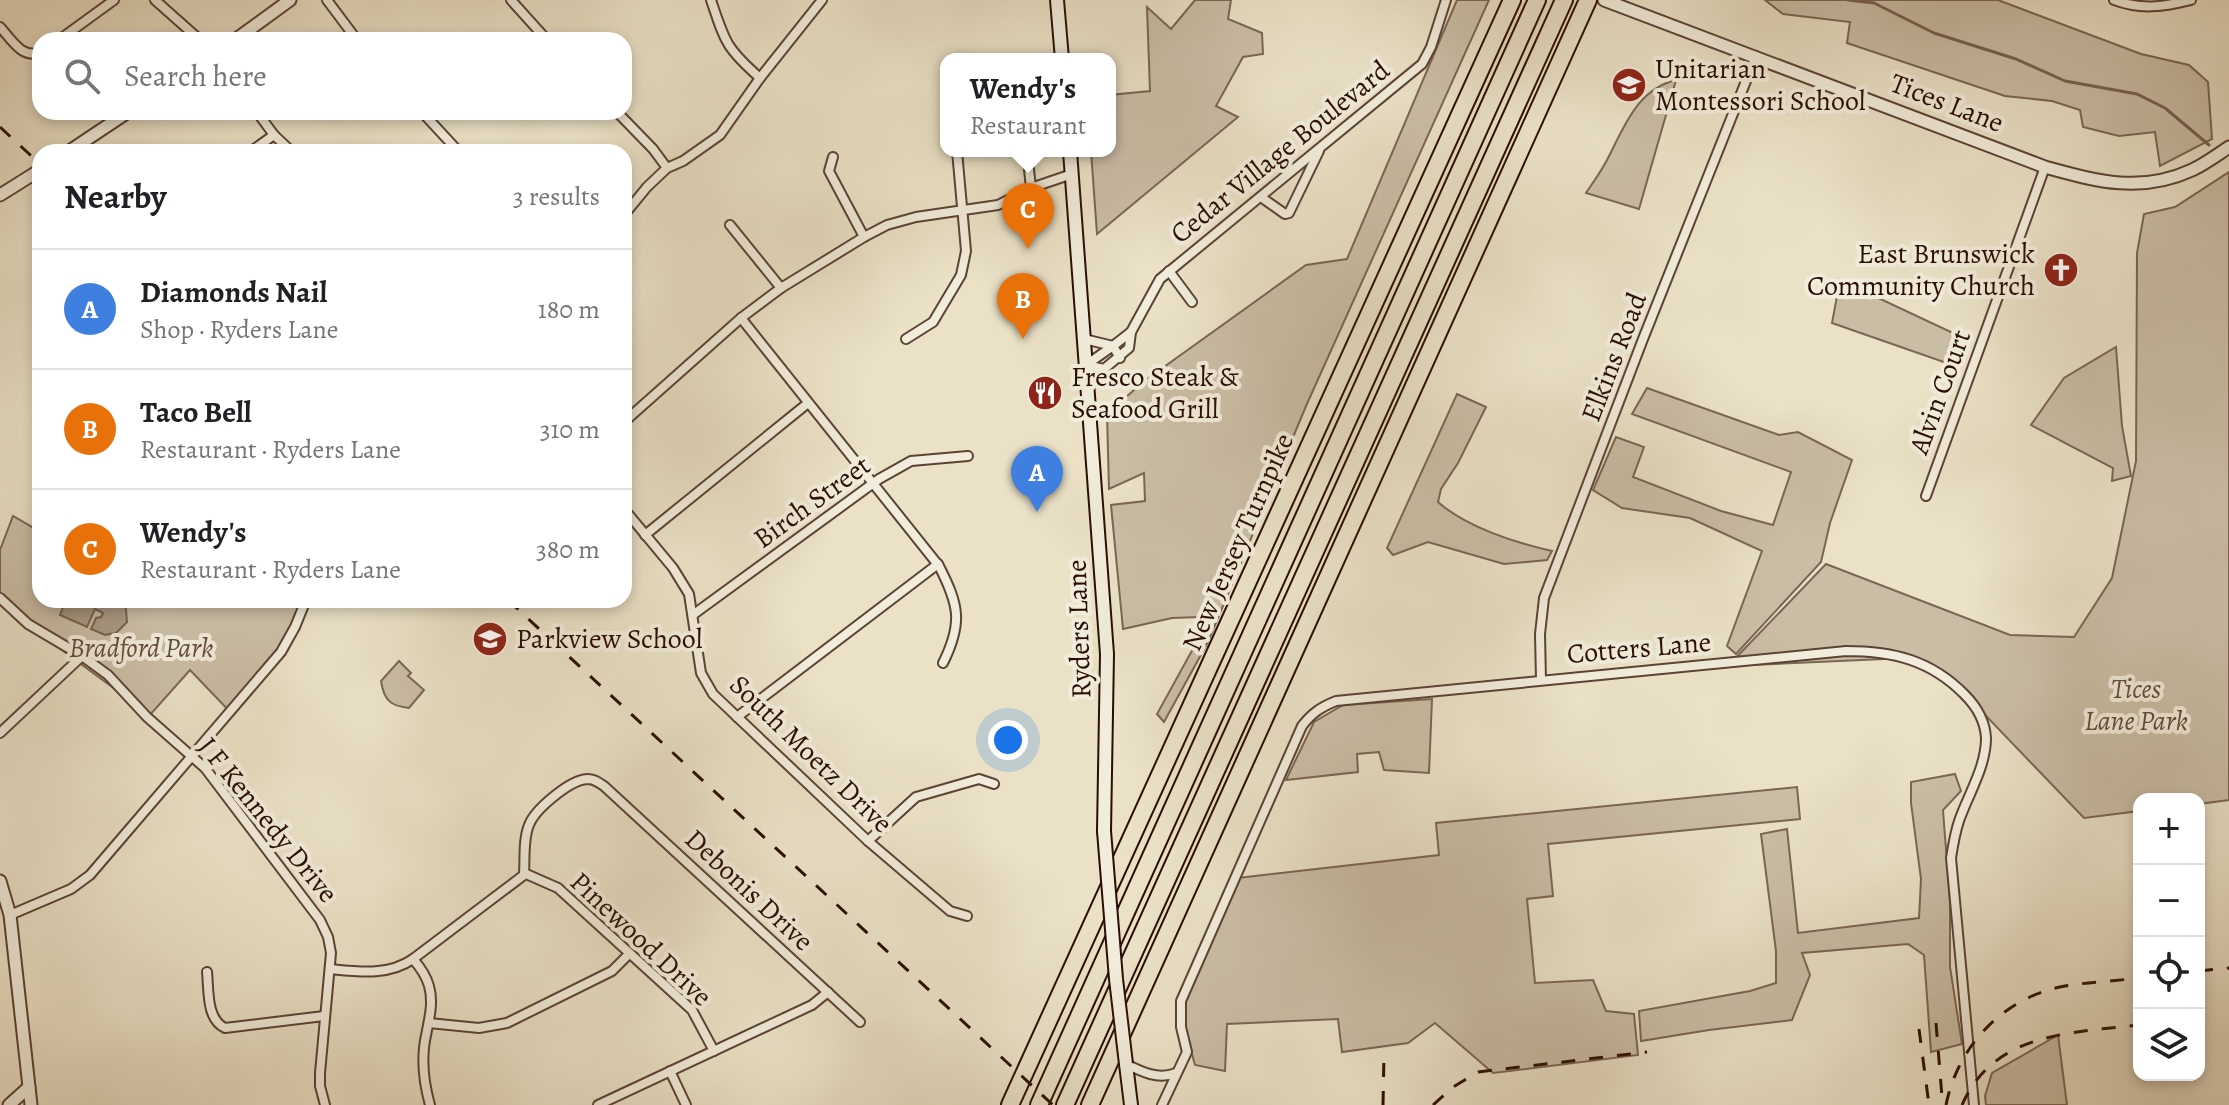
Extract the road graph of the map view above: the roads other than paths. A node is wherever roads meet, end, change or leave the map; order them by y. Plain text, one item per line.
1 (114, 0) edge
2 (155, 0) edge
3 (290, 0) edge
4 (327, 0) edge
5 (511, 0) edge
6 (711, 0) edge
7 (822, 0) edge
8 (1057, 0) edge
9 (1446, 0) edge
10 (1512, 0) edge
11 (1537, 0) edge
12 (1604, 0) edge
13 (2114, 0) edge
14 (2191, 0) edge
15 (1563, 2) edge
16 (1585, 6) edge
17 (0, 27) edge
18 (70, 32) edge
19 (191, 32) edge
20 (246, 32) edge
21 (351, 32) edge
22 (540, 32) edge
23 (1061, 53) edge
24 (32, 55) edge
25 (1756, 56) junction
26 (760, 78) junction
27 (116, 120) edge
28 (263, 120) edge
29 (429, 120) edge
30 (625, 120) edge
31 (274, 135) junction
32 (80, 144) edge
33 (261, 144) edge
34 (284, 144) edge
35 (452, 144) edge
36 (2229, 147) edge
37 (1319, 149) junction
38 (833, 157) dead end
39 (958, 157) edge
40 (1028, 157) edge
41 (1071, 157) edge
42 (2045, 167) junction
43 (667, 168) junction
44 (1072, 174) junction
45 (32, 175) edge
46 (1031, 188) junction
47 (0, 195) edge
48 (1261, 197) junction
49 (632, 205) edge
50 (963, 212) junction
51 (730, 225) dead end
52 (864, 237) junction
53 (1169, 271) junction
54 (781, 288) junction
55 (1192, 302) dead end
56 (741, 318) junction
57 (1131, 332) junction
58 (906, 339) dead end
59 (1084, 339) junction
60 (1113, 346) junction
61 (1120, 358) junction
62 (1086, 365) junction
63 (808, 403) junction
64 (632, 415) edge
65 (968, 456) dead end
66 (873, 483) junction
67 (1926, 496) dead end
68 (632, 519) edge
69 (645, 535) junction
70 (938, 564) junction
71 (0, 598) edge
72 (303, 608) edge
73 (694, 614) junction
74 (82, 656) junction
75 (943, 663) dead end
76 (1541, 680) junction
77 (737, 717) junction
78 (0, 733) edge
79 (192, 755) junction
80 (994, 784) dead end
81 (868, 841) junction
82 (524, 873) junction
83 (0, 881) edge
84 (10, 915) junction
85 (967, 916) dead end
86 (628, 955) junction
87 (413, 959) junction
88 (330, 969) junction
89 (207, 972) dead end
90 (828, 992) junction
91 (324, 1016) junction
92 (860, 1022) dead end
93 (429, 1023) junction
94 (714, 1051) junction
95 (1126, 1064) junction
96 (670, 1071) junction
97 (1176, 1073) junction
98 (29, 1087) junction
99 (9, 1105) edge
100 (31, 1105) edge
101 (325, 1105) edge
102 (430, 1105) edge
103 (598, 1105) edge
104 (686, 1105) edge
105 (1010, 1105) edge
106 (1039, 1105) edge
107 (1065, 1105) edge
108 (1090, 1105) edge
109 (1131, 1105) edge
110 (1162, 1105) edge
111 (1974, 1105) edge

1 - 18 street
2 - 19 street
3 - 20 street
4 - 21 street
5 - 22 street
6 - 26 street
7 - 26 street
8 - 23 main road
9 - 37 street, Cedar Village Boulevard
10 - 105 highway, New Jersey Turnpike
11 - 106 highway, New Jersey Turnpike
12 - 25 street, Tices Lane
13 - 14 street
15 - 107 highway
16 - 108 highway
17 - 24 street
25 - 42 street, Tices Lane
25 - 76 street, Elkins Road
26 - 43 street
27 - 32 street
28 - 31 street
29 - 35 street
30 - 43 street
31 - 33 street
31 - 34 street
36 - 42 street, Tices Lane
37 - 48 street, Cedar Village Boulevard
37 - 48 street
38 - 52 street
39 - 50 street
40 - 46 street
41 - 44 main road, Ryders Lane
42 - 67 street, Alvin Court
43 - 49 street
44 - 46 street
44 - 59 main road, Ryders Lane
45 - 47 street
46 - 50 street
48 - 53 street, Cedar Village Boulevard
50 - 52 street
50 - 58 street
51 - 54 street
52 - 54 street
53 - 55 street
53 - 57 street, Cedar Village Boulevard
54 - 56 street
56 - 63 street
56 - 64 street
57 - 60 street, Cedar Village Boulevard
57 - 61 street, Cedar Village Boulevard
59 - 60 street
59 - 62 main road, Ryders Lane
60 - 61 street
60 - 62 street, Cedar Village Boulevard
61 - 62 street
62 - 95 main road, Ryders Lane, bridge
63 - 66 street
63 - 69 street
65 - 66 street, Birch Street
66 - 70 street
66 - 73 street, Birch Street
68 - 69 street, South Moetz Drive
69 - 73 street, South Moetz Drive
70 - 75 street
70 - 77 street
71 - 74 street, J F Kennedy Drive
72 - 79 street
73 - 77 street, South Moetz Drive
74 - 78 street
74 - 79 street, J F Kennedy Drive
76 - 97 street, Cotters Lane
76 - 111 street, Cotters Lane
77 - 81 street, South Moetz Drive
79 - 84 street
79 - 88 street, J F Kennedy Drive
80 - 81 street
81 - 85 street, South Moetz Drive
82 - 86 street, Pinewood Drive
82 - 87 street
82 - 90 street, Debonis Drive
83 - 84 street
84 - 98 street
86 - 93 street
86 - 94 street, Pinewood Drive
87 - 88 street
87 - 93 street
88 - 91 street, J F Kennedy Drive
89 - 91 street
90 - 92 street, Debonis Drive
90 - 94 street
91 - 101 street, J F Kennedy Drive
93 - 102 street
94 - 96 street
95 - 97 street
95 - 109 main road, Ryders Lane
96 - 103 street
96 - 104 street
97 - 110 street, Cotters Lane
98 - 99 street
98 - 100 street

